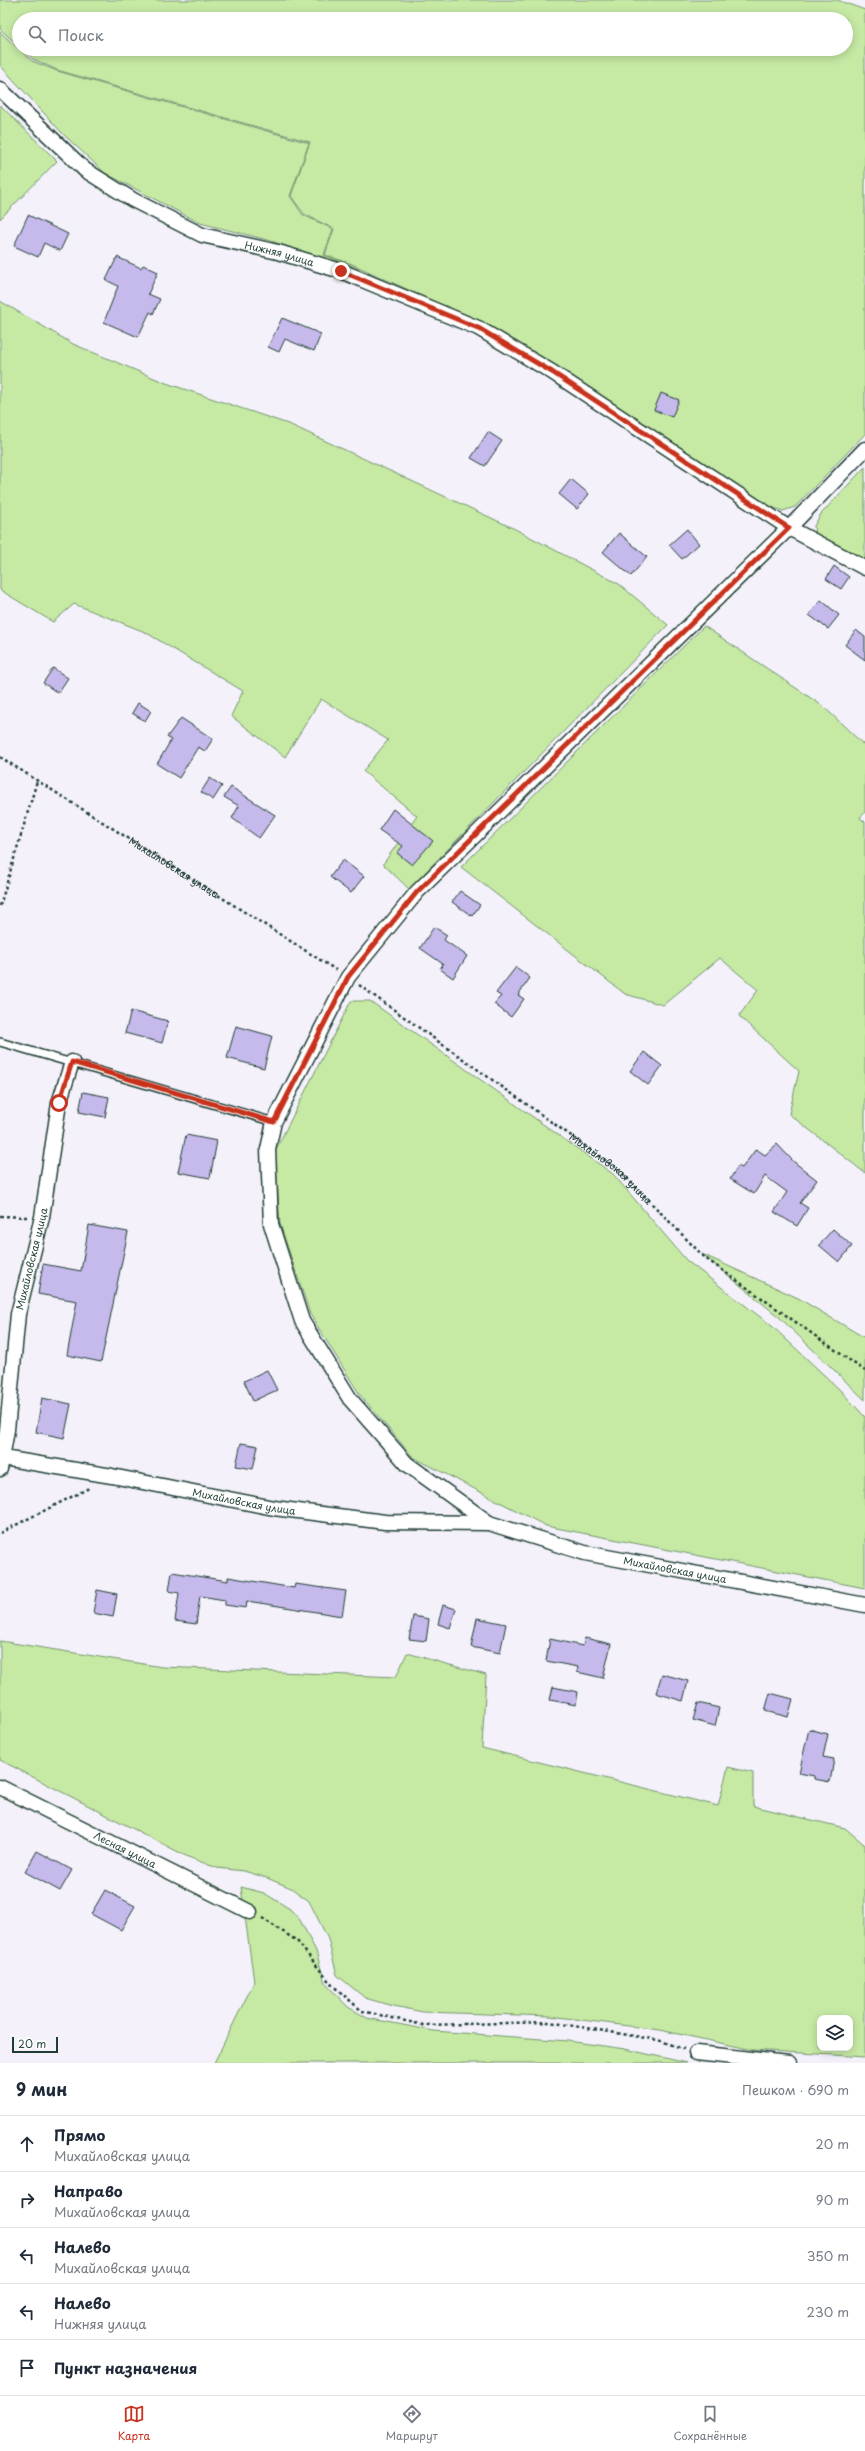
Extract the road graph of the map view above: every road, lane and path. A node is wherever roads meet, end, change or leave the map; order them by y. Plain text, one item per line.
1 (0, 89) edge
2 (865, 450) edge
3 (789, 528) junction
4 (865, 568) edge
5 (0, 757) edge
6 (37, 780) junction
7 (0, 906) edge
8 (348, 977) junction
9 (0, 1042) edge
10 (72, 1062) junction
11 (274, 1122) junction
12 (0, 1216) edge
13 (42, 1217) junction
14 (865, 1370) edge
15 (1, 1463) edge
16 (112, 1476) junction
17 (489, 1523) junction
18 (0, 1533) edge
19 (865, 1605) edge
20 (0, 1787) edge
21 (250, 1912) joint
22 (695, 2058) edge
23 (789, 2063) edge

1 - 3 street, Нижняя улица
2 - 3 street, Михайловская улица
3 - 4 street, Нижняя улица
3 - 8 street, Михайловская улица
5 - 6 path, Михайловская улица
6 - 7 path
6 - 8 path, Михайловская улица
8 - 11 street, Михайловская улица
8 - 14 path, Михайловская улица
9 - 10 lane
10 - 11 lane
10 - 13 street, Михайловская улица
11 - 17 street, Михайловская улица
12 - 13 path
13 - 15 street, Михайловская улица
15 - 16 street, Михайловская улица
16 - 17 street, Михайловская улица
16 - 18 path
17 - 19 street, Михайловская улица
20 - 21 street, Лесная улица
21 - 22 path
22 - 23 street

